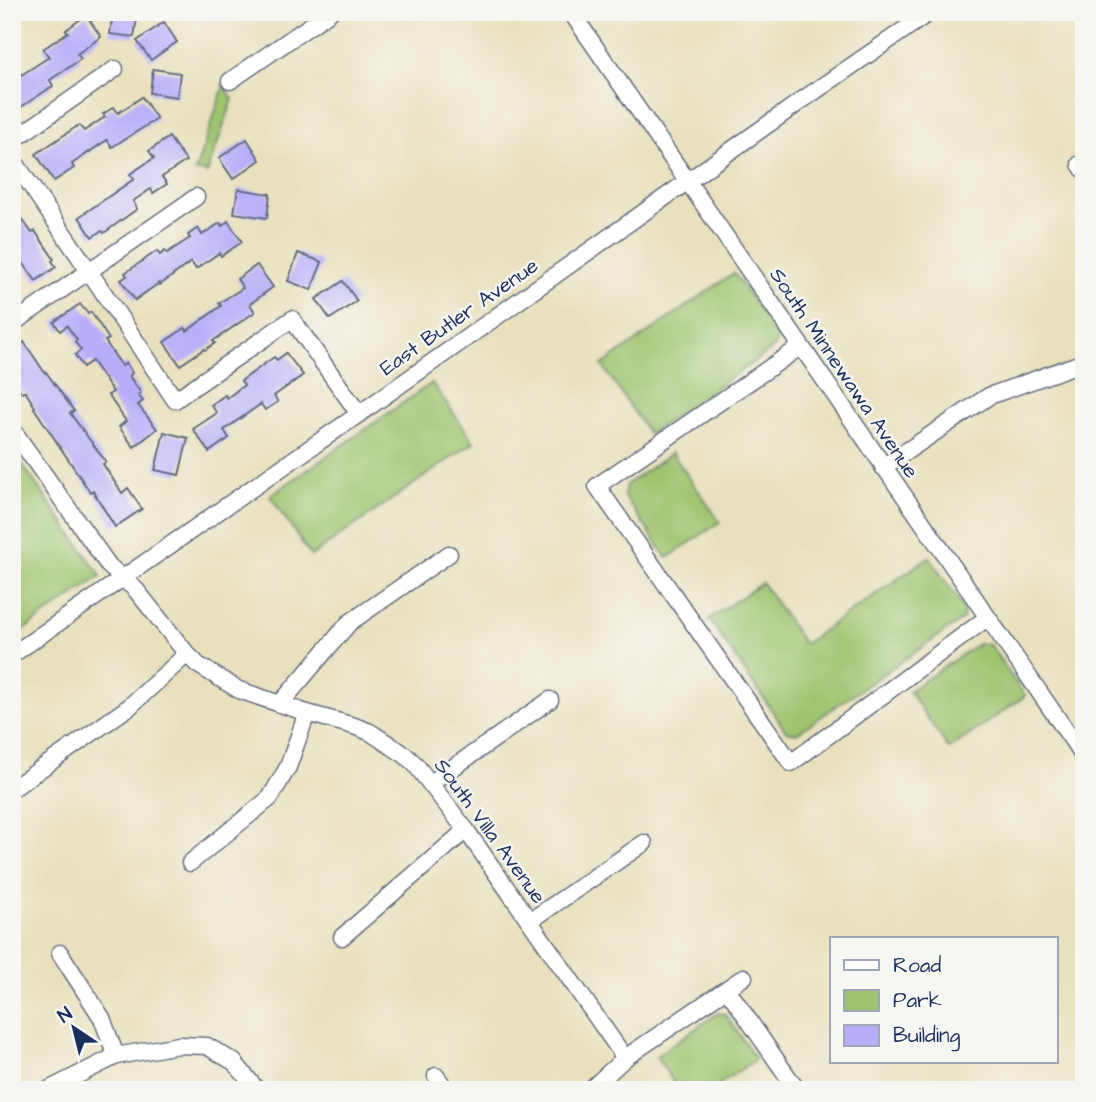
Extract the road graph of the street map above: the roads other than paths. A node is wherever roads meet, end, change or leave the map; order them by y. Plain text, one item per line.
1 (330, 12) edge
2 (571, 12) edge
3 (930, 12) edge
4 (115, 69) dead end
5 (230, 81) dead end
6 (12, 141) edge
7 (12, 158) edge
8 (688, 181) junction
9 (196, 197) dead end
10 (89, 271) junction
11 (12, 324) edge
12 (800, 347) junction
13 (1084, 362) edge
14 (359, 414) junction
15 (12, 429) edge
16 (883, 467) junction
17 (449, 554) dead end
18 (124, 578) junction
19 (987, 618) junction
20 (187, 654) junction
21 (12, 655) edge
22 (550, 700) dead end
23 (280, 704) junction
24 (307, 713) junction
25 (1084, 757) edge
26 (431, 783) junction
27 (12, 789) edge
28 (466, 830) junction
29 (644, 843) dead end
30 (190, 863) dead end
31 (530, 921) junction
32 (342, 937) dead end
33 (60, 953) dead end
34 (744, 977) dead end
35 (727, 989) junction
36 (116, 1056) junction
37 (625, 1058) junction
38 (436, 1076) dead end
39 (48, 1090) edge
40 (257, 1090) edge
41 (446, 1090) edge
42 (590, 1090) edge
43 (797, 1090) edge

1 - 5 street
2 - 8 street, South Minnewawa Avenue
3 - 8 street, East Butler Avenue
4 - 6 street
7 - 10 street
8 - 12 street, South Minnewawa Avenue
8 - 14 street, East Butler Avenue
9 - 10 street
10 - 11 street
10 - 14 street
12 - 16 street, South Minnewawa Avenue
12 - 19 street
13 - 16 street
14 - 18 street, East Butler Avenue
15 - 18 street, South Villa Avenue
16 - 19 street, South Minnewawa Avenue
17 - 23 street
18 - 20 street, South Villa Avenue
18 - 21 street, East Butler Avenue
19 - 25 street, South Minnewawa Avenue
20 - 23 street, South Villa Avenue
20 - 27 street
22 - 26 street
23 - 24 street, South Villa Avenue
24 - 26 street, South Villa Avenue
24 - 30 street
26 - 28 street, South Villa Avenue
28 - 31 street, South Villa Avenue
28 - 32 street
29 - 31 street
31 - 37 street, South Villa Avenue
33 - 36 street
34 - 35 street
35 - 37 street
35 - 43 street
36 - 39 street
36 - 40 street
37 - 42 street
38 - 41 street

